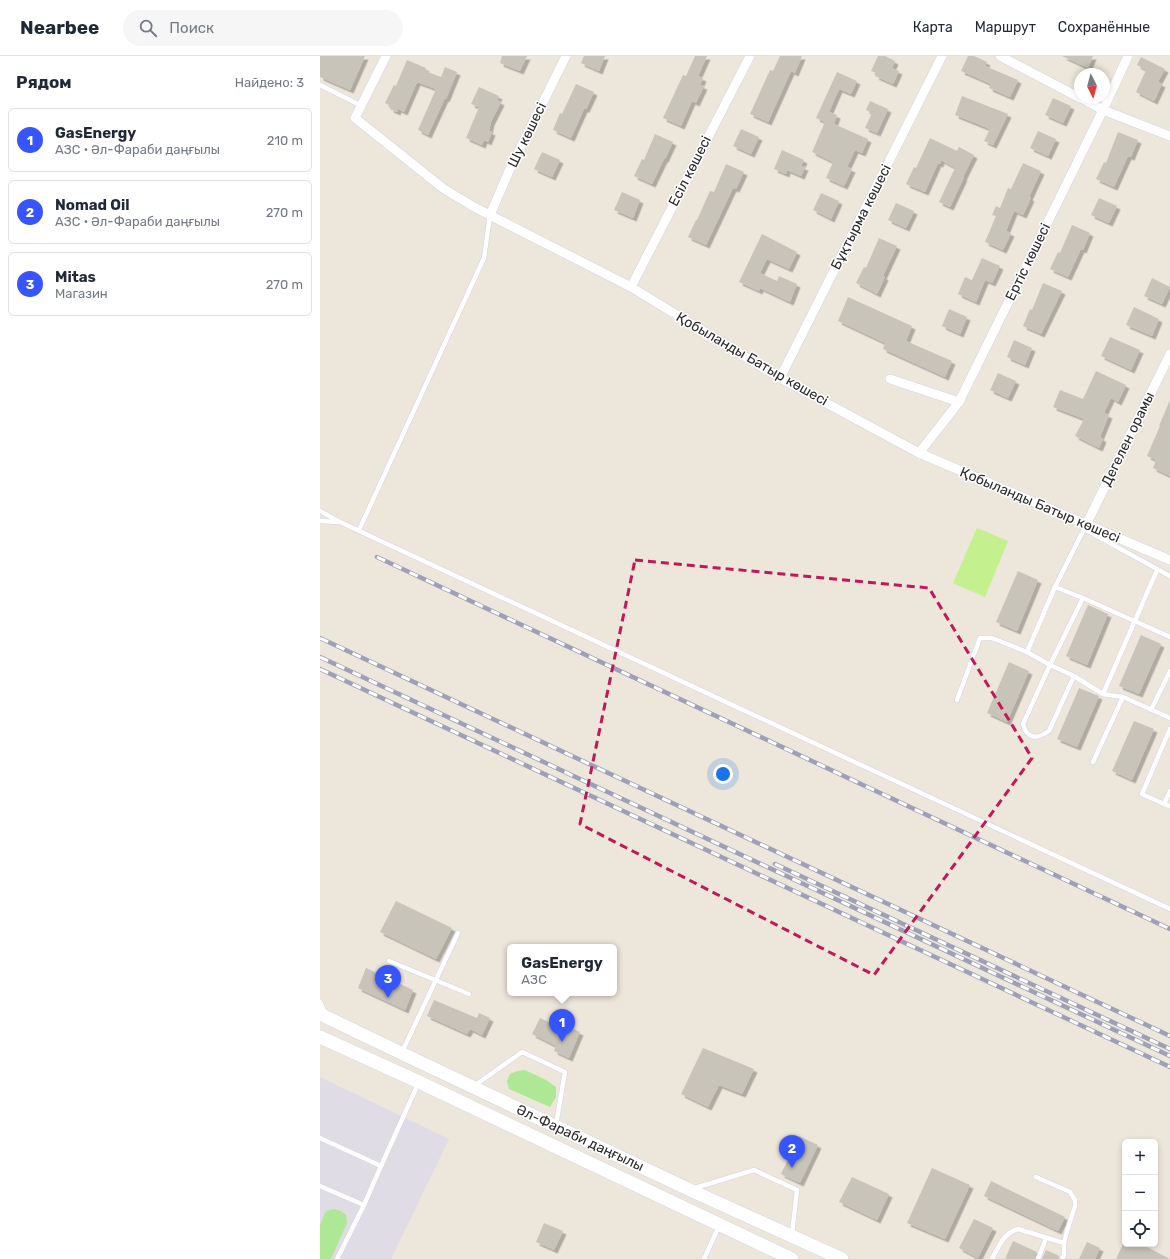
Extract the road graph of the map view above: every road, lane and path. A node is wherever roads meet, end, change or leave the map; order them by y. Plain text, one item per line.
1 (386, 56) edge
2 (566, 56) edge
3 (750, 56) edge
4 (942, 56) edge
5 (1000, 56) edge
6 (1128, 56) edge
7 (320, 85) edge
8 (1074, 95) edge
9 (1092, 104) edge
10 (362, 106) junction
11 (1103, 110) junction
12 (1170, 136) edge
13 (490, 215) junction
14 (631, 287) junction
15 (1170, 354) edge
16 (780, 378) junction
17 (890, 379) dead end
18 (959, 402) junction
19 (919, 453) junction
20 (320, 511) edge
21 (320, 521) edge
22 (340, 522) junction
23 (1085, 527) junction
24 (360, 530) junction
25 (1170, 560) edge
26 (1157, 570) junction
27 (1170, 576) edge
28 (1055, 587) junction
29 (1083, 598) junction
30 (1134, 621) junction
31 (1170, 636) edge
32 (1027, 652) junction
33 (1050, 665) junction
34 (1170, 671) edge
35 (1074, 676) junction
36 (1103, 694) junction
37 (1123, 697) junction
38 (957, 700) dead end
39 (1151, 710) junction
40 (1170, 718) edge
41 (1170, 729) edge
42 (1093, 762) dead end
43 (1170, 791) edge
44 (1164, 804) junction
45 (1170, 806) edge
46 (1170, 909) edge
47 (458, 933) dead end
48 (389, 961) dead end
49 (436, 980) junction
50 (469, 994) dead end
51 (320, 1002) edge
52 (324, 1016) edge
53 (320, 1037) edge
54 (401, 1054) junction
55 (419, 1082) junction
56 (473, 1087) junction
57 (556, 1126) junction
58 (320, 1138) edge
59 (380, 1166) junction
60 (1036, 1177) dead end
61 (320, 1186) edge
62 (690, 1190) junction
63 (364, 1205) junction
64 (720, 1225) junction
65 (792, 1236) junction
66 (1046, 1238) junction
67 (1064, 1243) junction
68 (337, 1259) edge
69 (704, 1259) edge
70 (792, 1259) edge
71 (842, 1259) edge
72 (992, 1259) edge
73 (1038, 1259) edge
74 (1062, 1259) edge

1 - 10 street
2 - 13 street, Шу көшесі
3 - 14 street, Есіл көшесі
4 - 16 street, Бұқтырма көшесі
5 - 8 street
6 - 11 street, Ертіс көшесі
7 - 10 lane
9 - 11 street
10 - 13 street, Қобыланды Батыр көшесі
11 - 12 street
11 - 18 street, Ертіс көшесі
13 - 14 street, Қобыланды Батыр көшесі
13 - 24 lane
14 - 16 street, Қобыланды Батыр көшесі
15 - 23 street, Дегелен орамы
16 - 19 street, Қобыланды Батыр көшесі
17 - 18 street
18 - 19 street, Ертіс көшесі
19 - 23 street, Қобыланды Батыр көшесі
20 - 22 lane
21 - 22 lane
22 - 24 lane
23 - 25 street, Қобыланды Батыр көшесі
23 - 26 lane
23 - 28 lane
24 - 46 lane
26 - 27 lane
26 - 30 lane
28 - 29 lane
28 - 32 lane
29 - 30 lane
29 - 33 lane
30 - 31 lane
30 - 36 lane
32 - 33 lane
32 - 38 lane
33 - 35 lane
33 - 35 lane
34 - 39 lane
35 - 36 lane
36 - 37 lane
37 - 39 lane
37 - 42 lane
39 - 40 lane
41 - 44 lane
43 - 44 lane
44 - 45 lane
47 - 49 lane
48 - 49 lane
49 - 50 lane
49 - 54 lane
51 - 52 lane
52 - 54 main road, Әл-Фараби даңғылы
53 - 55 main road, Әл-Фараби даңғылы
54 - 56 main road, Әл-Фараби даңғылы
55 - 59 lane
55 - 64 main road, Әл-Фараби даңғылы
56 - 57 main road, Әл-Фараби даңғылы
56 - 57 lane
57 - 62 main road, Әл-Фараби даңғылы
58 - 59 lane
59 - 63 lane
60 - 67 lane
61 - 63 lane
62 - 65 main road, Әл-Фараби даңғылы
62 - 65 lane
63 - 68 lane
64 - 69 lane
64 - 70 main road, Әл-Фараби даңғылы
65 - 71 main road, Әл-Фараби даңғылы
66 - 67 lane
66 - 72 lane
66 - 73 lane
67 - 74 lane

